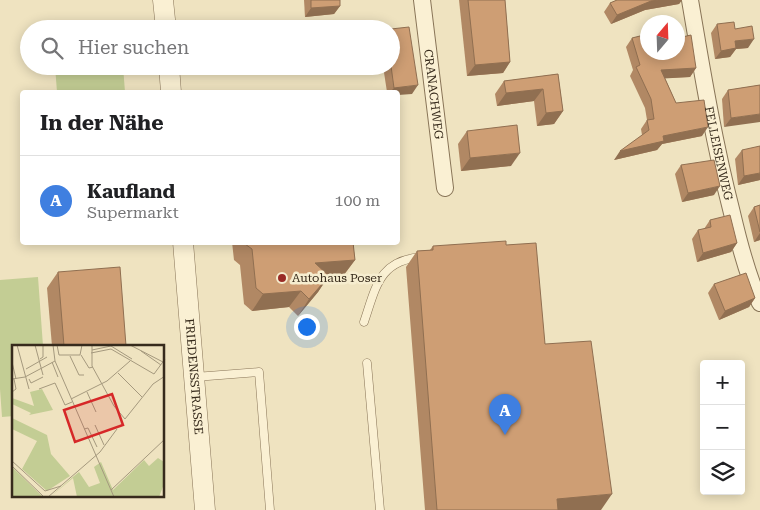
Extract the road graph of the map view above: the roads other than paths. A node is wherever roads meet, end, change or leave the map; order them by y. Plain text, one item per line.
1 (163, 0) edge
2 (422, 0) edge
3 (690, 0) edge
4 (165, 20) edge
5 (170, 75) edge
6 (171, 90) edge
7 (445, 188) dead end
8 (183, 245) edge
9 (431, 256) edge
10 (760, 304) edge
11 (364, 322) dead end
12 (367, 363) dead end
13 (193, 378) junction
14 (205, 510) edge
15 (270, 510) edge
16 (380, 510) edge

1 - 4 street
2 - 7 street, CRANACHWEG
3 - 10 street, FELLEISENWEG
5 - 6 street
8 - 13 street, FRIEDENSSTRASSE
9 - 11 lane
12 - 16 lane
13 - 14 street, FRIEDENSSTRASSE
13 - 15 lane

